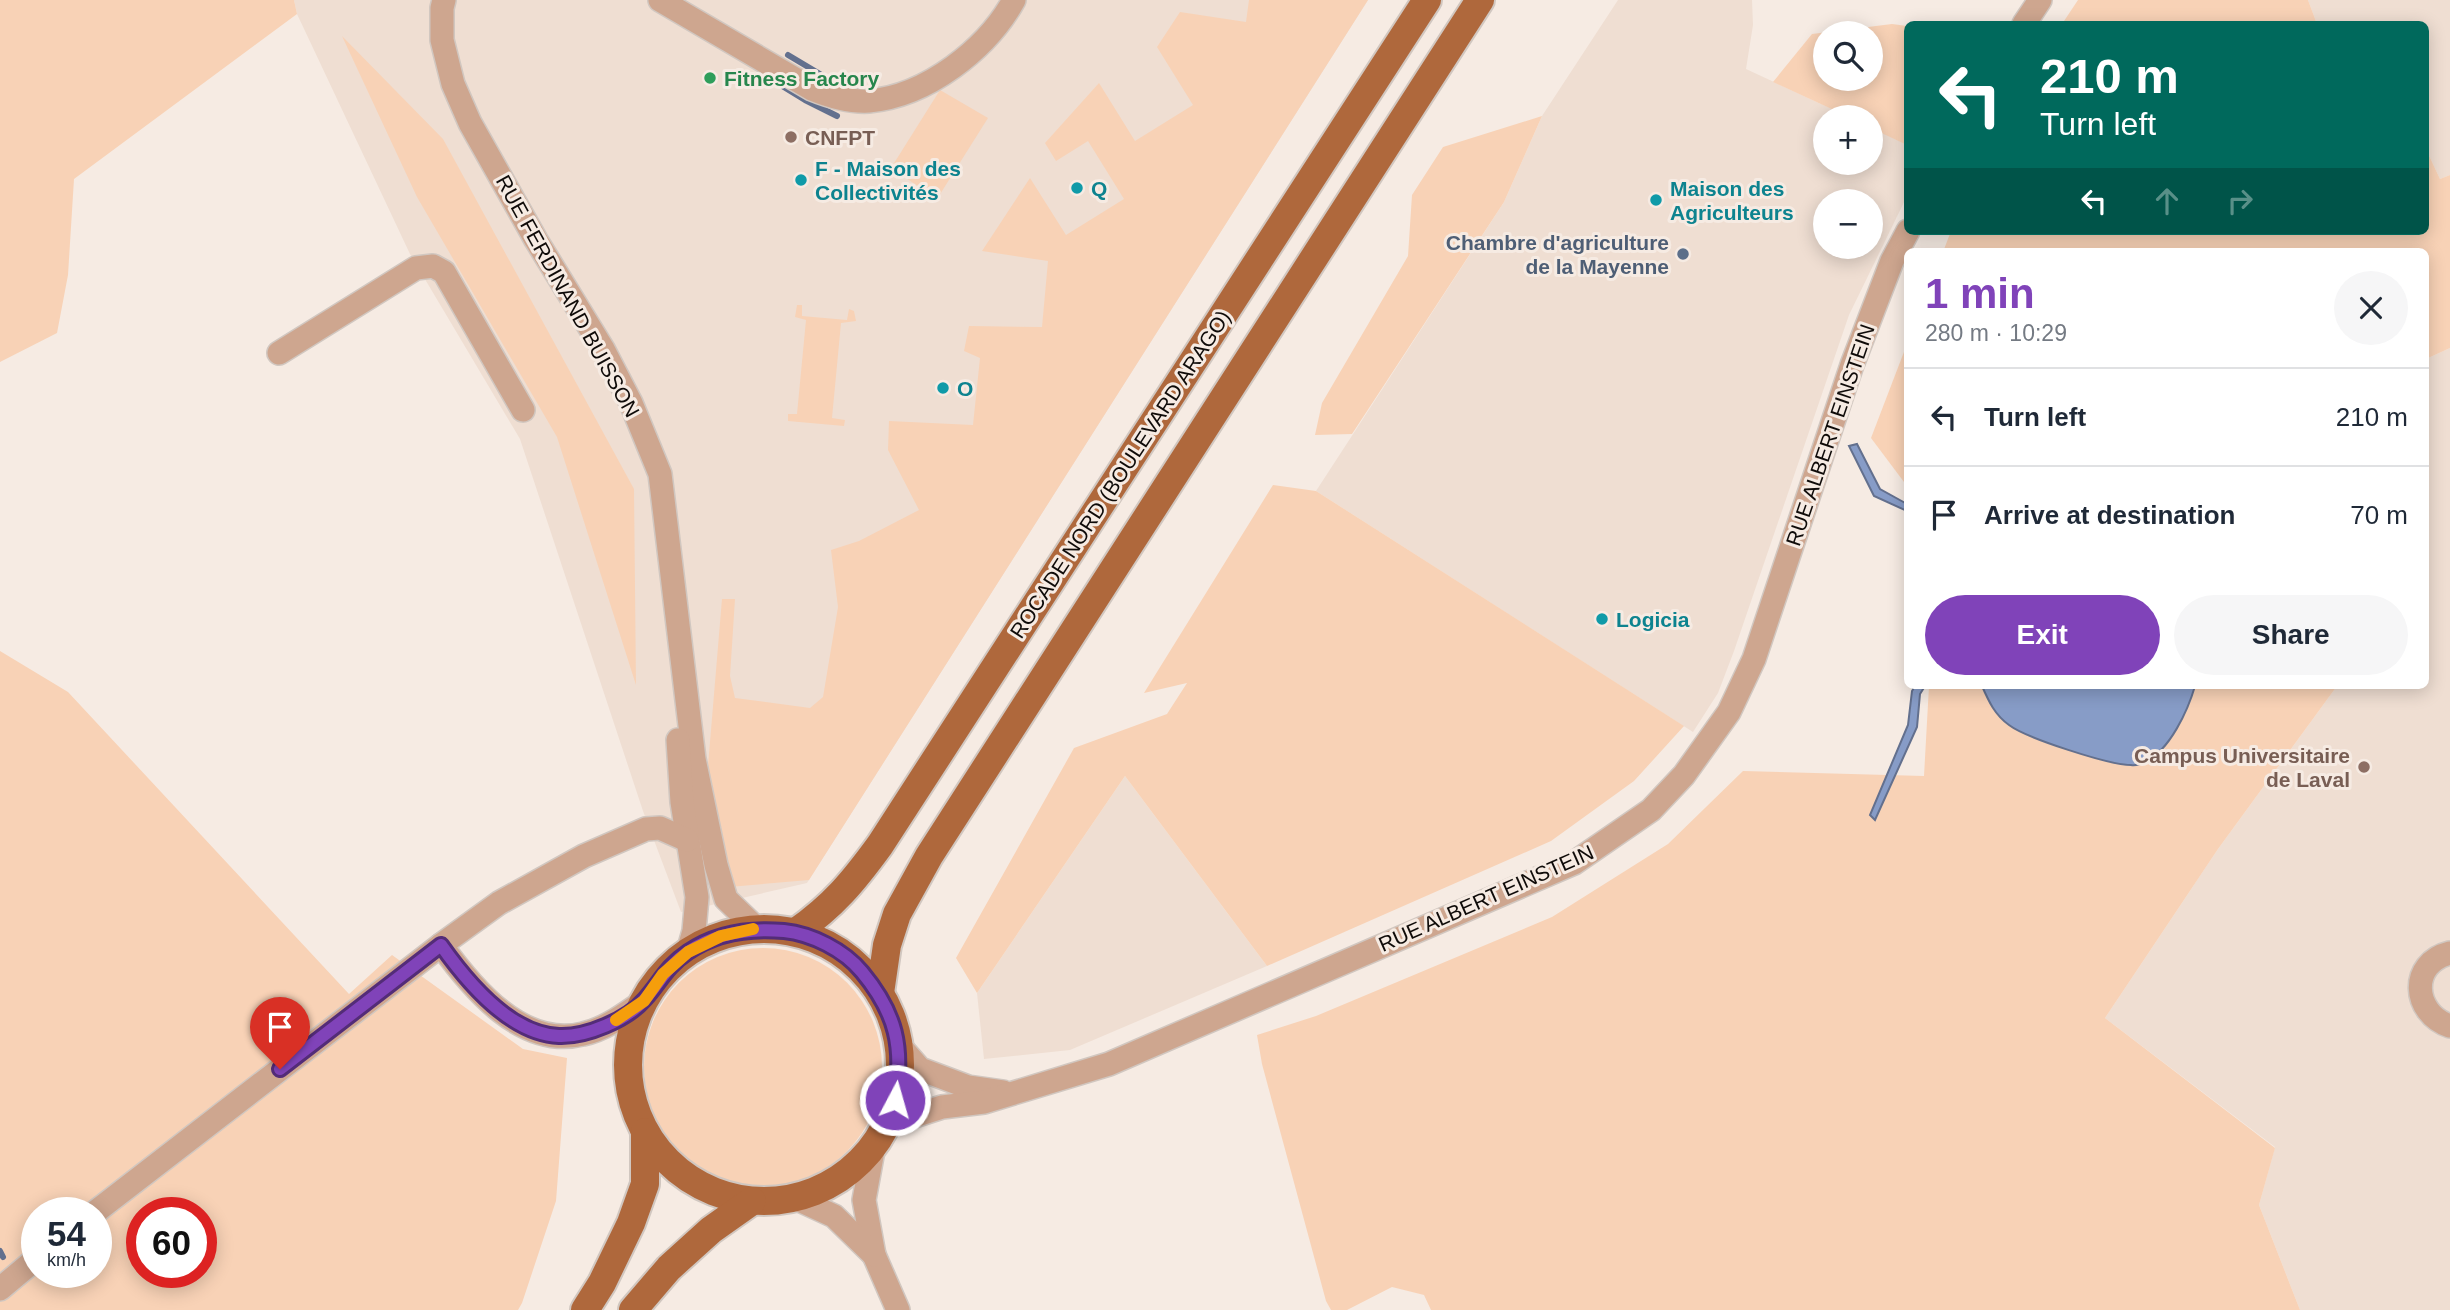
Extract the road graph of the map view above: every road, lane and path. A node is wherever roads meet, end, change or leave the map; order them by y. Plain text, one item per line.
1 (444, 0) edge
2 (660, 0) edge
3 (1014, 0) edge
4 (1427, 0) edge
5 (1480, 0) edge
6 (2040, 0) edge
7 (2026, 21) edge
8 (1906, 235) edge
9 (279, 353) dead end
10 (523, 410) dead end
11 (673, 600) junction
12 (687, 840) junction
13 (757, 929) junction
14 (796, 932) junction
15 (441, 945) junction
16 (688, 952) junction
17 (2450, 953) edge
18 (880, 993) junction
19 (644, 1001) junction
20 (2450, 1026) edge
21 (899, 1045) junction
22 (1033, 1087) junction
23 (645, 1132) junction
24 (880, 1135) junction
25 (795, 1198) junction
26 (112, 1199) edge
27 (752, 1201) junction
28 (874, 1255) junction
29 (21, 1271) edge
30 (0, 1289) edge
31 (585, 1310) edge
32 (633, 1310) edge
33 (898, 1310) edge

1 - 11 street, RUE FERDINAND BUISSON
2 - 3 street
4 - 14 main road, ROCADE NORD (BOULEVARD ARAGO)
5 - 18 main road
6 - 7 street
8 - 22 street, RUE ALBERT EINSTEIN
9 - 10 street
11 - 12 street, RUE FERDINAND BUISSON
11 - 13 street, RUE FERDINAND BUISSON
12 - 15 street
12 - 16 street, RUE FERDINAND BUISSON
13 - 14 main road
13 - 16 main road
14 - 18 main road
15 - 19 street
15 - 26 street
16 - 19 main road
17 - 20 street
18 - 21 main road
19 - 23 main road
21 - 22 street, RUE ALBERT EINSTEIN
21 - 24 main road
22 - 24 street, RUE ALBERT EINSTEIN
23 - 27 main road
23 - 31 main road
24 - 25 main road
24 - 28 street
25 - 27 main road
25 - 28 street
27 - 32 main road
28 - 33 street
29 - 30 street

